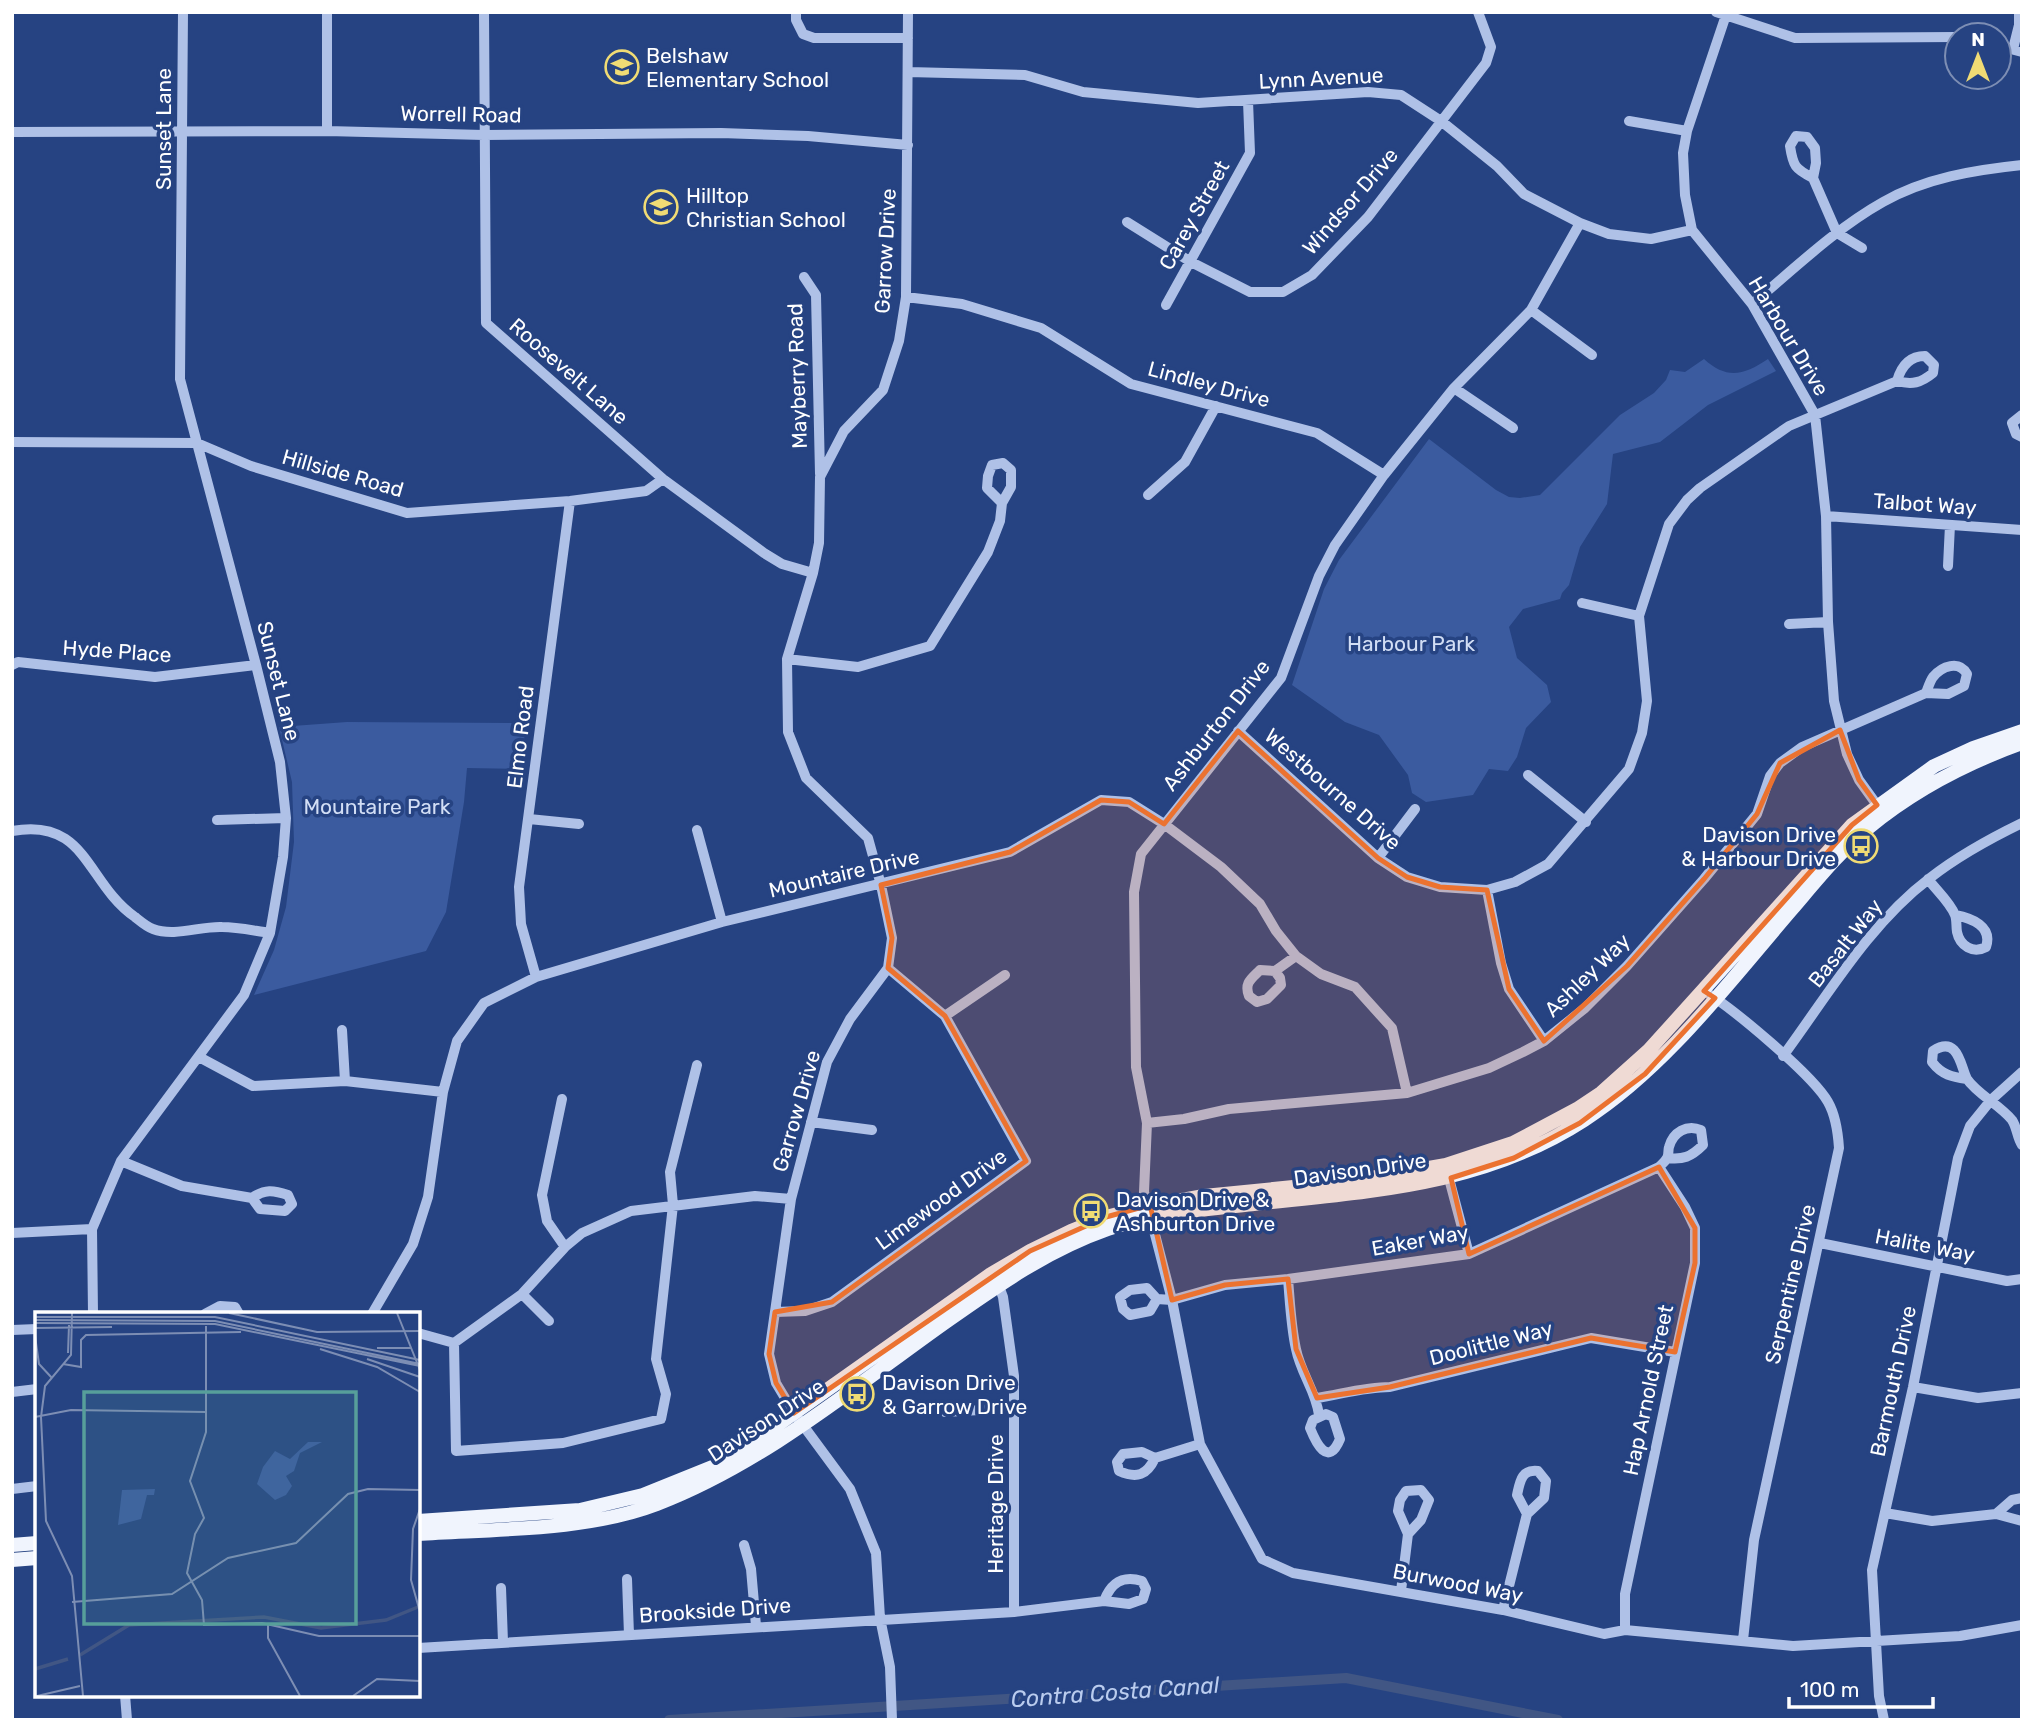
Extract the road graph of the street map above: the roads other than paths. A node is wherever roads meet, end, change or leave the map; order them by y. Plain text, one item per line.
1 (183, 12) edge
2 (327, 12) edge
3 (484, 12) edge
4 (796, 12) edge
5 (908, 12) edge
6 (1478, 12) edge
7 (2019, 12) edge
8 (1722, 13) edge
9 (1943, 37) edge
10 (908, 38) junction
11 (2018, 50) edge
12 (908, 72) junction
13 (1248, 101) junction
14 (1441, 121) junction
15 (1629, 121) dead end
16 (183, 131) junction
17 (327, 131) junction
18 (1687, 131) junction
19 (12, 132) edge
20 (484, 135) junction
21 (908, 145) junction
22 (2022, 165) edge
23 (1813, 178) dead end
24 (1127, 222) dead end
25 (1580, 223) junction
26 (1692, 230) junction
27 (1837, 233) junction
28 (1863, 248) dead end
29 (1191, 262) junction
30 (804, 277) dead end
31 (906, 297) junction
32 (1752, 304) junction
33 (1166, 305) dead end
34 (1531, 310) junction
35 (1592, 355) dead end
36 (1897, 381) dead end
37 (1454, 387) junction
38 (1216, 406) junction
39 (1815, 415) junction
40 (2022, 415) edge
41 (1513, 428) dead end
42 (2022, 437) edge
43 (12, 442) edge
44 (197, 443) junction
45 (1384, 475) junction
46 (820, 477) junction
47 (663, 479) junction
48 (1148, 495) dead end
49 (570, 500) junction
50 (1002, 503) dead end
51 (1826, 516) junction
52 (1950, 525) junction
53 (2022, 530) edge
54 (1948, 566) dead end
55 (813, 573) junction
56 (1582, 603) dead end
57 (1639, 616) junction
58 (1828, 622) junction
59 (1788, 624) dead end
60 (787, 659) junction
61 (14, 662) edge
62 (256, 665) junction
63 (1926, 693) dead end
64 (1840, 730) junction
65 (1238, 731) junction
66 (2022, 731) edge
67 (2022, 743) edge
68 (1528, 775) dead end
69 (1415, 809) dead end
70 (1881, 810) junction
71 (286, 818) junction
72 (529, 819) junction
73 (217, 820) dead end
74 (1586, 822) junction
75 (2022, 823) edge
76 (579, 824) dead end
77 (1164, 824) junction
78 (697, 830) dead end
79 (12, 831) edge
80 (1378, 858) junction
81 (1928, 879) junction
82 (881, 885) junction
83 (1488, 890) junction
84 (1955, 915) dead end
85 (722, 922) junction
86 (270, 933) junction
87 (1296, 956) junction
88 (888, 968) junction
89 (1275, 971) dead end
90 (1004, 975) dead end
91 (536, 977) junction
92 (1710, 994) junction
93 (945, 1016) junction
94 (342, 1030) dead end
95 (1544, 1041) junction
96 (1783, 1056) junction
97 (199, 1057) junction
98 (697, 1065) dead end
99 (2022, 1072) edge
100 (1967, 1079) dead end
101 (345, 1082) junction
102 (443, 1092) junction
103 (1407, 1093) junction
104 (562, 1099) dead end
105 (1991, 1100) junction
106 (811, 1122) junction
107 (2017, 1122) edge
108 (1147, 1123) junction
109 (872, 1130) dead end
110 (2022, 1146) edge
111 (1667, 1158) dead end
112 (121, 1161) junction
113 (1659, 1167) junction
114 (1447, 1172) junction
115 (252, 1198) dead end
116 (790, 1199) junction
117 (673, 1205) junction
118 (1150, 1212) junction
119 (92, 1229) junction
120 (12, 1233) edge
121 (1820, 1243) junction
122 (565, 1247) junction
123 (1469, 1254) junction
124 (1937, 1268) junction
125 (995, 1279) junction
126 (1288, 1279) junction
127 (2022, 1279) edge
128 (522, 1294) junction
129 (1157, 1299) dead end
130 (1172, 1300) junction
131 (93, 1312) edge
132 (209, 1312) edge
133 (238, 1312) edge
134 (373, 1312) edge
135 (775, 1312) junction
136 (549, 1321) dead end
137 (35, 1329) edge
138 (12, 1330) edge
139 (420, 1334) edge
140 (454, 1343) junction
141 (1675, 1352) junction
142 (1913, 1387) junction
143 (35, 1389) edge
144 (12, 1392) edge
145 (2022, 1393) edge
146 (1317, 1398) junction
147 (1014, 1408) junction
148 (945, 1412) dead end
149 (1319, 1415) dead end
150 (798, 1418) junction
151 (1200, 1444) junction
152 (1155, 1458) dead end
153 (35, 1486) edge
154 (12, 1489) edge
155 (2022, 1498) edge
156 (1885, 1513) junction
157 (1527, 1514) dead end
158 (1996, 1514) junction
159 (420, 1521) edge
160 (2022, 1521) edge
161 (420, 1534) edge
162 (1408, 1534) dead end
163 (35, 1543) edge
164 (12, 1545) edge
165 (744, 1545) dead end
166 (35, 1558) edge
167 (12, 1560) edge
168 (627, 1579) dead end
169 (501, 1588) dead end
170 (1401, 1591) junction
171 (1104, 1601) dead end
172 (1503, 1610) junction
173 (1014, 1612) junction
174 (880, 1619) junction
175 (2022, 1625) edge
176 (756, 1626) junction
177 (1625, 1630) junction
178 (629, 1635) junction
179 (1743, 1640) junction
180 (503, 1642) junction
181 (1876, 1642) junction
182 (420, 1647) edge
183 (125, 1697) edge
184 (127, 1720) edge
185 (892, 1720) edge
186 (1884, 1720) edge

1 - 16 street, Sunset Lane
2 - 17 street
3 - 20 street, Roosevelt Lane
4 - 10 street
5 - 10 street, Garrow Drive
6 - 14 street, Windsor Drive
7 - 11 street
8 - 9 street
8 - 18 street, Harbour Drive
10 - 12 street, Garrow Drive
12 - 13 street, Lynn Avenue
12 - 21 street, Garrow Drive
13 - 14 street, Lynn Avenue
13 - 29 street, Carey Street
14 - 25 street, Lynn Avenue
14 - 29 street, Windsor Drive
15 - 18 street
16 - 17 street, Worrell Road
16 - 19 street, Worrell Road
16 - 44 street, Sunset Lane
17 - 20 street, Worrell Road
18 - 26 street, Harbour Drive
20 - 21 street, Worrell Road
20 - 47 street, Roosevelt Lane
21 - 31 street, Garrow Drive
22 - 27 street
23 - 27 street
24 - 29 street, Windsor Drive
25 - 26 street, Lynn Avenue
25 - 34 street, Ashburton Drive
26 - 32 street, Harbour Drive
27 - 28 street
27 - 32 street
29 - 33 street, Carey Street
30 - 46 street, Mayberry Road
31 - 38 street, Lindley Drive
31 - 46 street, Garrow Drive
32 - 39 street, Harbour Drive
34 - 35 street
34 - 37 street, Ashburton Drive
36 - 39 street, Westbourne Drive
37 - 41 street
37 - 45 street, Ashburton Drive
38 - 45 street, Lindley Drive
38 - 48 street
39 - 51 street, Harbour Drive
39 - 57 street, Westbourne Drive
40 - 42 street
43 - 44 street, Hillside Road
44 - 49 street, Hillside Road
44 - 62 street, Sunset Lane
45 - 65 street, Ashburton Drive
46 - 55 street, Garrow Drive
47 - 49 street, Hillside Road
47 - 55 street, Roosevelt Lane
49 - 72 street, Elmo Road
50 - 60 street
51 - 52 street, Talbot Way
51 - 58 street, Harbour Drive
52 - 53 street, Talbot Way
52 - 54 street
55 - 60 street, Garrow Drive
56 - 57 street
57 - 74 street, Westbourne Drive
58 - 59 street
58 - 64 street, Harbour Drive
60 - 82 street, Garrow Drive
61 - 62 street, Hyde Place
62 - 71 street, Sunset Lane
63 - 64 street, Ashley Way
64 - 70 street, Harbour Drive
64 - 95 street, Ashley Way
65 - 77 street, Ashburton Drive
65 - 80 street, Westbourne Drive
66 - 70 main road, Davison Drive
67 - 70 main road, Davison Drive
68 - 74 street
69 - 80 street
70 - 92 main road, Davison Drive
71 - 73 street
71 - 86 street, Sunset Lane
72 - 76 street
72 - 91 street, Elmo Road
74 - 83 street, Westbourne Drive
75 - 81 street, Basalt Way
77 - 82 street, Mountaire Drive
77 - 87 street, Mountaire Drive
77 - 108 street, Ashburton Drive
78 - 85 street
79 - 86 street
80 - 83 street, Westbourne Drive
81 - 84 street
81 - 96 street, Basalt Way
82 - 85 street, Mountaire Drive
82 - 88 street, Garrow Drive
83 - 95 street
85 - 91 street, Mountaire Drive
86 - 97 street, Sunset Lane
87 - 89 street
87 - 103 street, Mountaire Drive
88 - 93 street, Limewood Drive
88 - 106 street, Garrow Drive
90 - 93 street
91 - 102 street, Mountaire Drive
92 - 96 street, Serpentine Drive
92 - 114 main road, Davison Drive
93 - 135 street, Limewood Drive
94 - 101 street
95 - 103 street, Ashley Way
96 - 121 street, Serpentine Drive
97 - 101 street
97 - 112 street, Sunset Lane
98 - 117 street
99 - 105 street, Barmouth Drive
100 - 105 street
101 - 102 street
102 - 134 street, Mountaire Drive
103 - 108 street, Ashley Way
104 - 122 street
105 - 107 street
105 - 124 street, Barmouth Drive
106 - 109 street
106 - 116 street, Garrow Drive
107 - 110 street
108 - 118 street, Ashburton Drive
111 - 113 street
112 - 115 street
112 - 119 street, Sunset Lane
113 - 123 street, Eaker Way
113 - 141 street, Hap Arnold Street
114 - 118 main road, Davison Drive
114 - 123 street
116 - 117 street
116 - 135 street, Garrow Drive
117 - 122 street
117 - 140 street
118 - 125 main road, Davison Drive
118 - 130 street, Burwood Way
119 - 120 street
119 - 131 street, Sunset Lane
121 - 124 street, Halite Way
121 - 179 street, Serpentine Drive
122 - 128 street
123 - 126 street, Eaker Way
124 - 127 street, Halite Way
124 - 142 street, Barmouth Drive
125 - 147 street, Heritage Drive
125 - 150 main road, Davison Drive
126 - 130 street, Eaker Way
126 - 146 street
128 - 136 street
128 - 140 street
129 - 130 street
130 - 151 street, Burwood Way
132 - 133 street
135 - 150 street, Garrow Drive
137 - 138 street
139 - 140 street
141 - 146 street, Doolittle Way
141 - 177 street, Hap Arnold Street
142 - 145 street
142 - 156 street, Barmouth Drive
143 - 144 street
146 - 149 street
147 - 148 street
147 - 173 street, Heritage Drive
150 - 159 main road, Davison Drive
150 - 161 main road, Davison Drive
150 - 174 street, Garrow Drive
151 - 152 street
151 - 170 street, Burwood Way
153 - 154 street
155 - 158 street
156 - 158 street
156 - 181 street, Barmouth Drive
157 - 172 street
158 - 160 street
162 - 170 street
163 - 164 main road
165 - 176 street
166 - 167 main road
168 - 178 street
169 - 180 street
170 - 172 street, Burwood Way
171 - 173 street, Brookside Drive
172 - 177 street, Burwood Way
173 - 174 street, Brookside Drive
174 - 176 street, Brookside Drive
174 - 185 street, Garrow Drive
175 - 181 street, Burwood Way
176 - 178 street, Brookside Drive
177 - 179 street, Burwood Way
178 - 180 street, Brookside Drive
179 - 181 street, Burwood Way
180 - 182 street, Brookside Drive
181 - 186 street, Barmouth Drive
183 - 184 street

